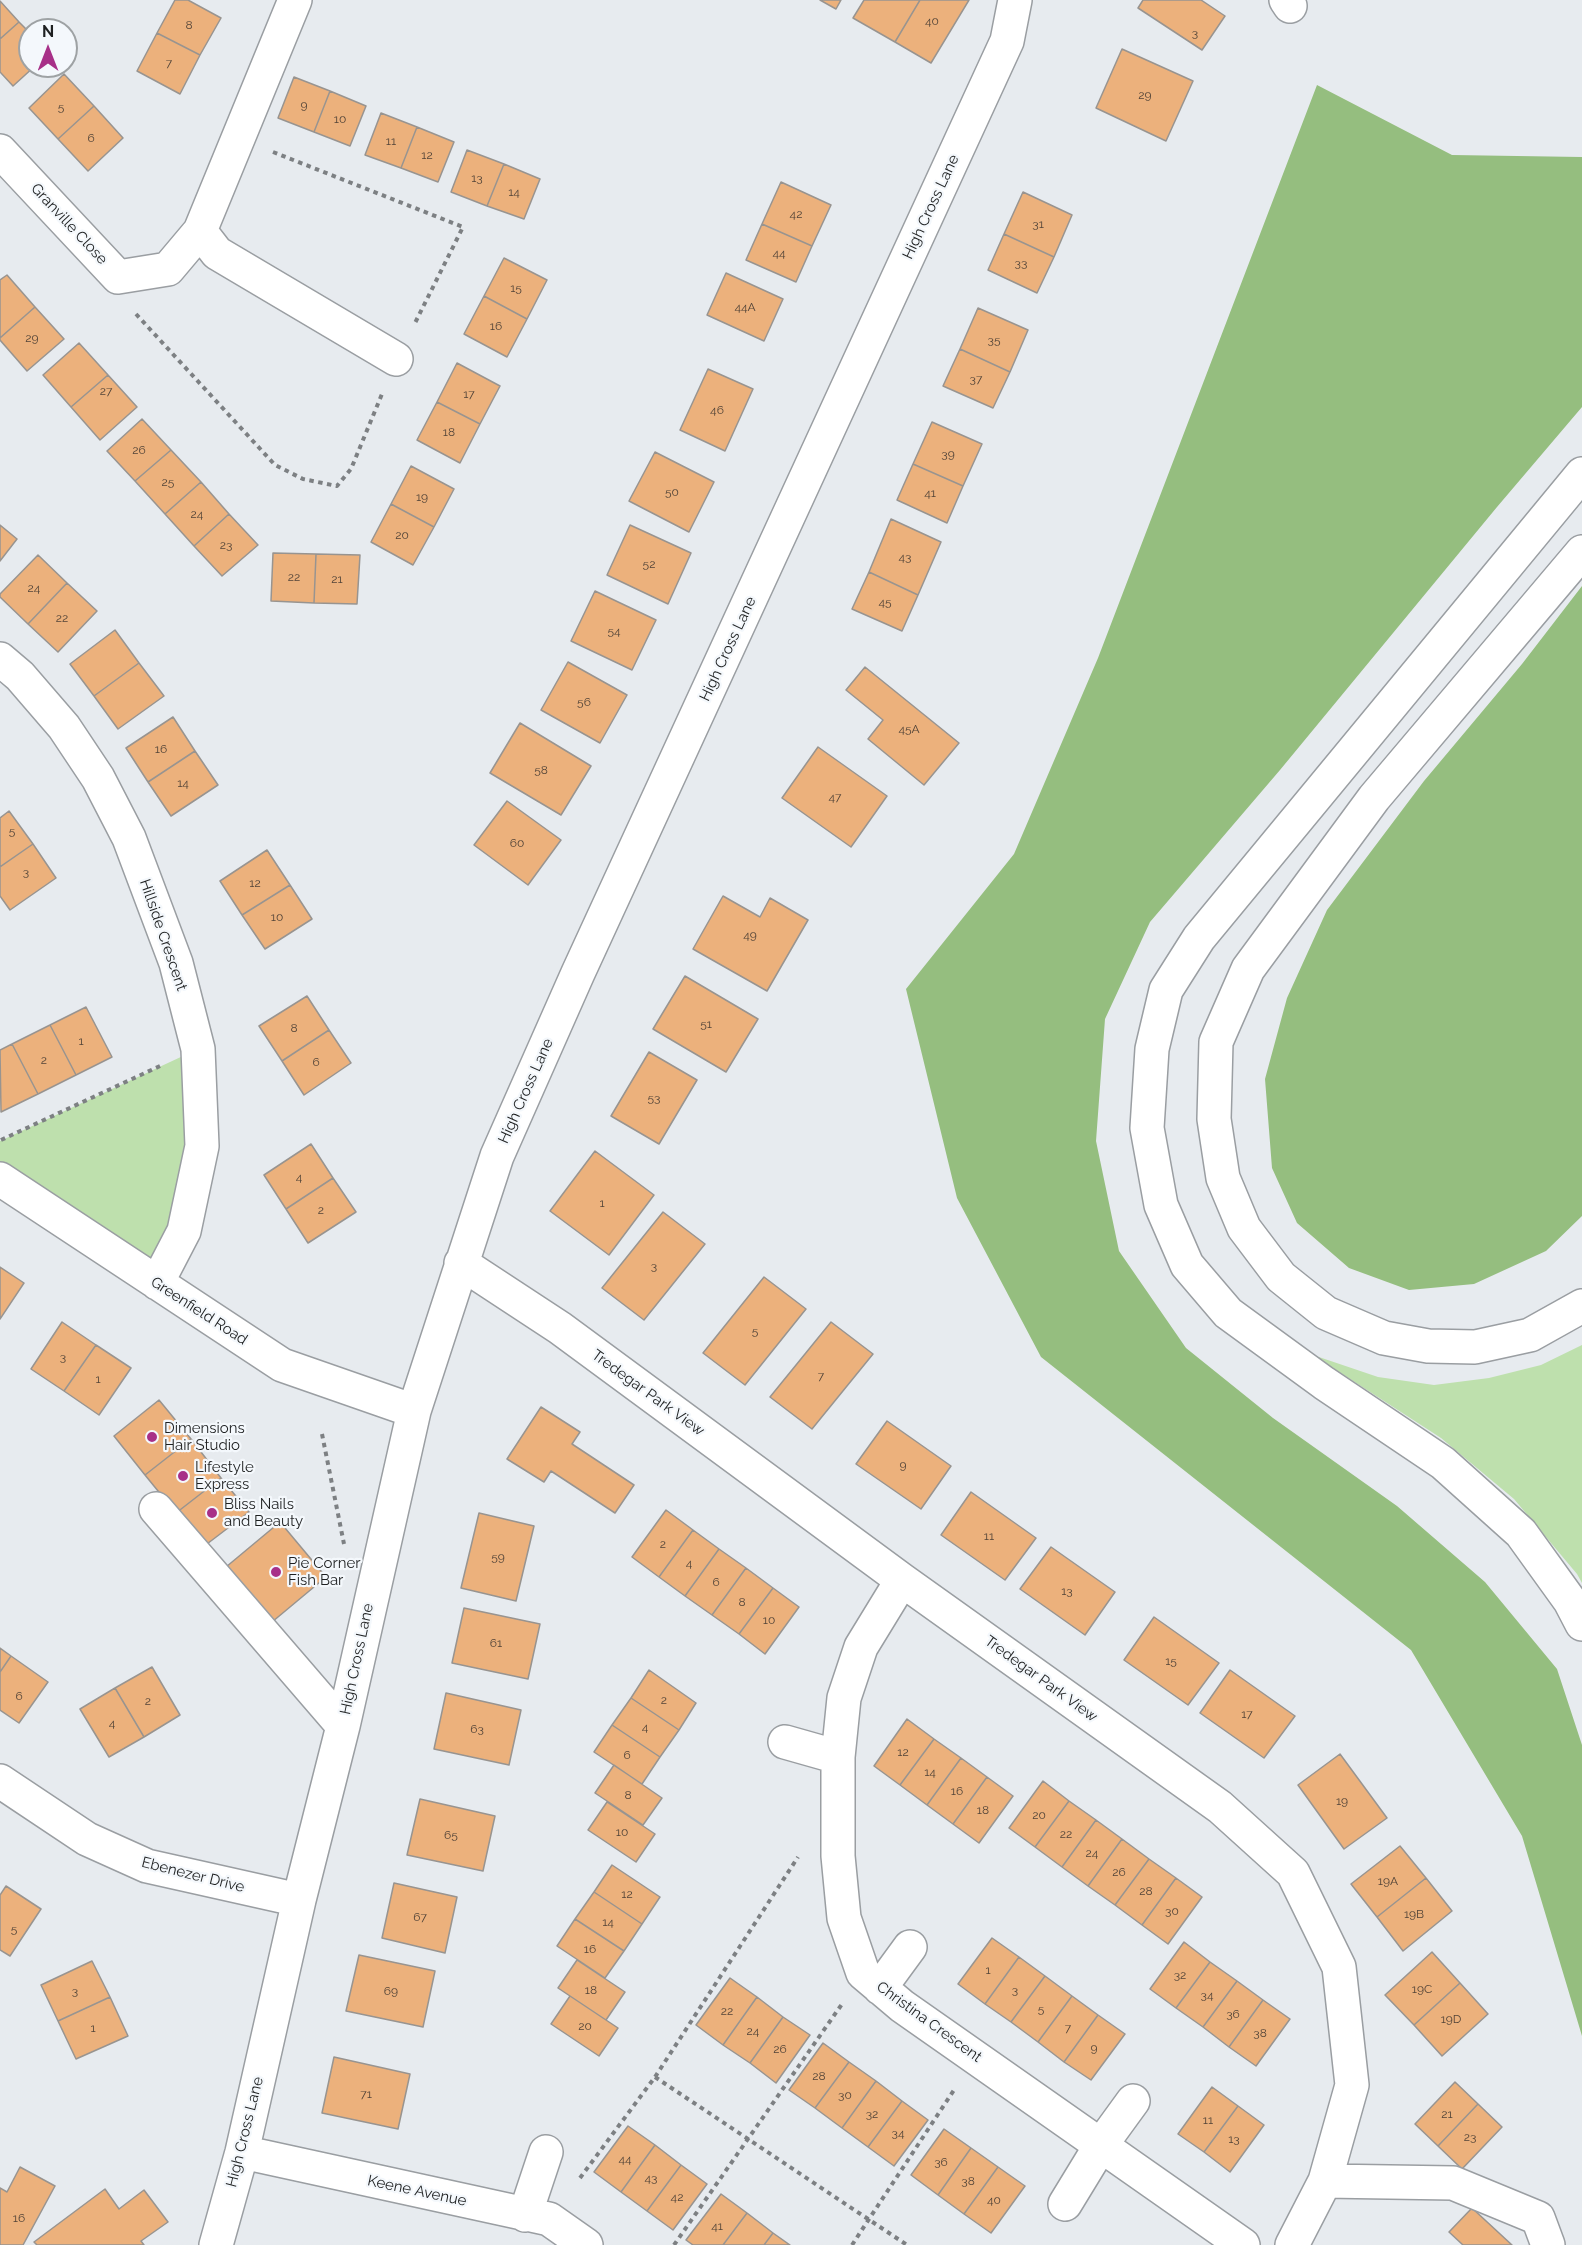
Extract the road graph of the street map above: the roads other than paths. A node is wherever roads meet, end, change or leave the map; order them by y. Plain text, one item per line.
1 (295, 0) edge
2 (1015, 0) edge
3 (0, 151) edge
4 (200, 231) junction
5 (396, 359) dead end
6 (1582, 474) edge
7 (1582, 552) edge
8 (0, 659) edge
9 (0, 1179) edge
10 (461, 1263) junction
11 (157, 1283) junction
12 (1582, 1306) edge
13 (414, 1411) junction
14 (156, 1509) dead end
15 (902, 1580) junction
16 (1582, 1624) edge
17 (343, 1726) junction
18 (785, 1742) dead end
19 (838, 1757) junction
20 (0, 1781) edge
21 (300, 1900) junction
22 (910, 1947) dead end
23 (872, 1980) junction
24 (1133, 2101) dead end
25 (1101, 2145) junction
26 (242, 2152) junction
27 (546, 2152) dead end
28 (1325, 2181) junction
29 (1065, 2204) dead end
30 (537, 2217) junction
31 (216, 2245) edge
32 (586, 2245) edge
33 (1243, 2245) edge
34 (1292, 2245) edge
35 (1548, 2245) edge

1 - 4 main road, Granville Close
2 - 10 main road, High Cross Lane
3 - 4 main road, Granville Close
4 - 5 main road
6 - 16 main road
7 - 12 main road
8 - 11 main road, Hillside Crescent
9 - 11 main road, Greenfield Road
10 - 13 main road, High Cross Lane
10 - 15 main road, Tredegar Park View
11 - 13 main road, Greenfield Road
13 - 17 main road, High Cross Lane
14 - 17 main road
15 - 19 main road, Christina Crescent
15 - 28 main road, Tredegar Park View
17 - 21 main road, High Cross Lane
18 - 19 main road
19 - 23 main road, Christina Crescent
20 - 21 main road, Ebenezer Drive
21 - 26 main road, High Cross Lane
22 - 23 main road
23 - 25 main road, Christina Crescent
24 - 25 main road
25 - 29 main road
25 - 33 main road, Christina Crescent
26 - 30 main road, Keene Avenue
26 - 31 main road, High Cross Lane
27 - 30 main road
28 - 34 main road, Tredegar Park View
28 - 35 main road
30 - 32 main road, Keene Avenue

